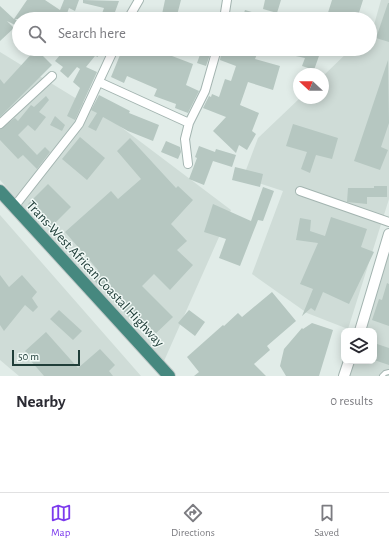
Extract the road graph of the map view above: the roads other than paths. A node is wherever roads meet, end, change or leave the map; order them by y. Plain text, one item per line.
1 (139, 0) edge
2 (227, 0) edge
3 (132, 12) edge
4 (225, 12) edge
5 (111, 56) edge
6 (215, 56) edge
7 (52, 76) dead end
8 (100, 82) junction
9 (189, 123) junction
10 (0, 124) edge
11 (188, 164) dead end
12 (0, 191) edge
13 (300, 191) dead end
14 (14, 207) junction
15 (389, 222) edge
16 (389, 234) edge
17 (361, 328) edge
18 (348, 364) edge
19 (389, 372) edge
20 (169, 376) edge
21 (344, 376) edge
22 (382, 376) edge

1 - 3 street
2 - 4 street
5 - 8 street
6 - 9 street
7 - 10 street
8 - 9 street
8 - 14 street
9 - 11 street
12 - 14 highway, Trans-West African Coastal Highway
13 - 15 street
14 - 20 highway, Trans-West African Coastal Highway
16 - 17 street
18 - 21 street
19 - 22 lane

